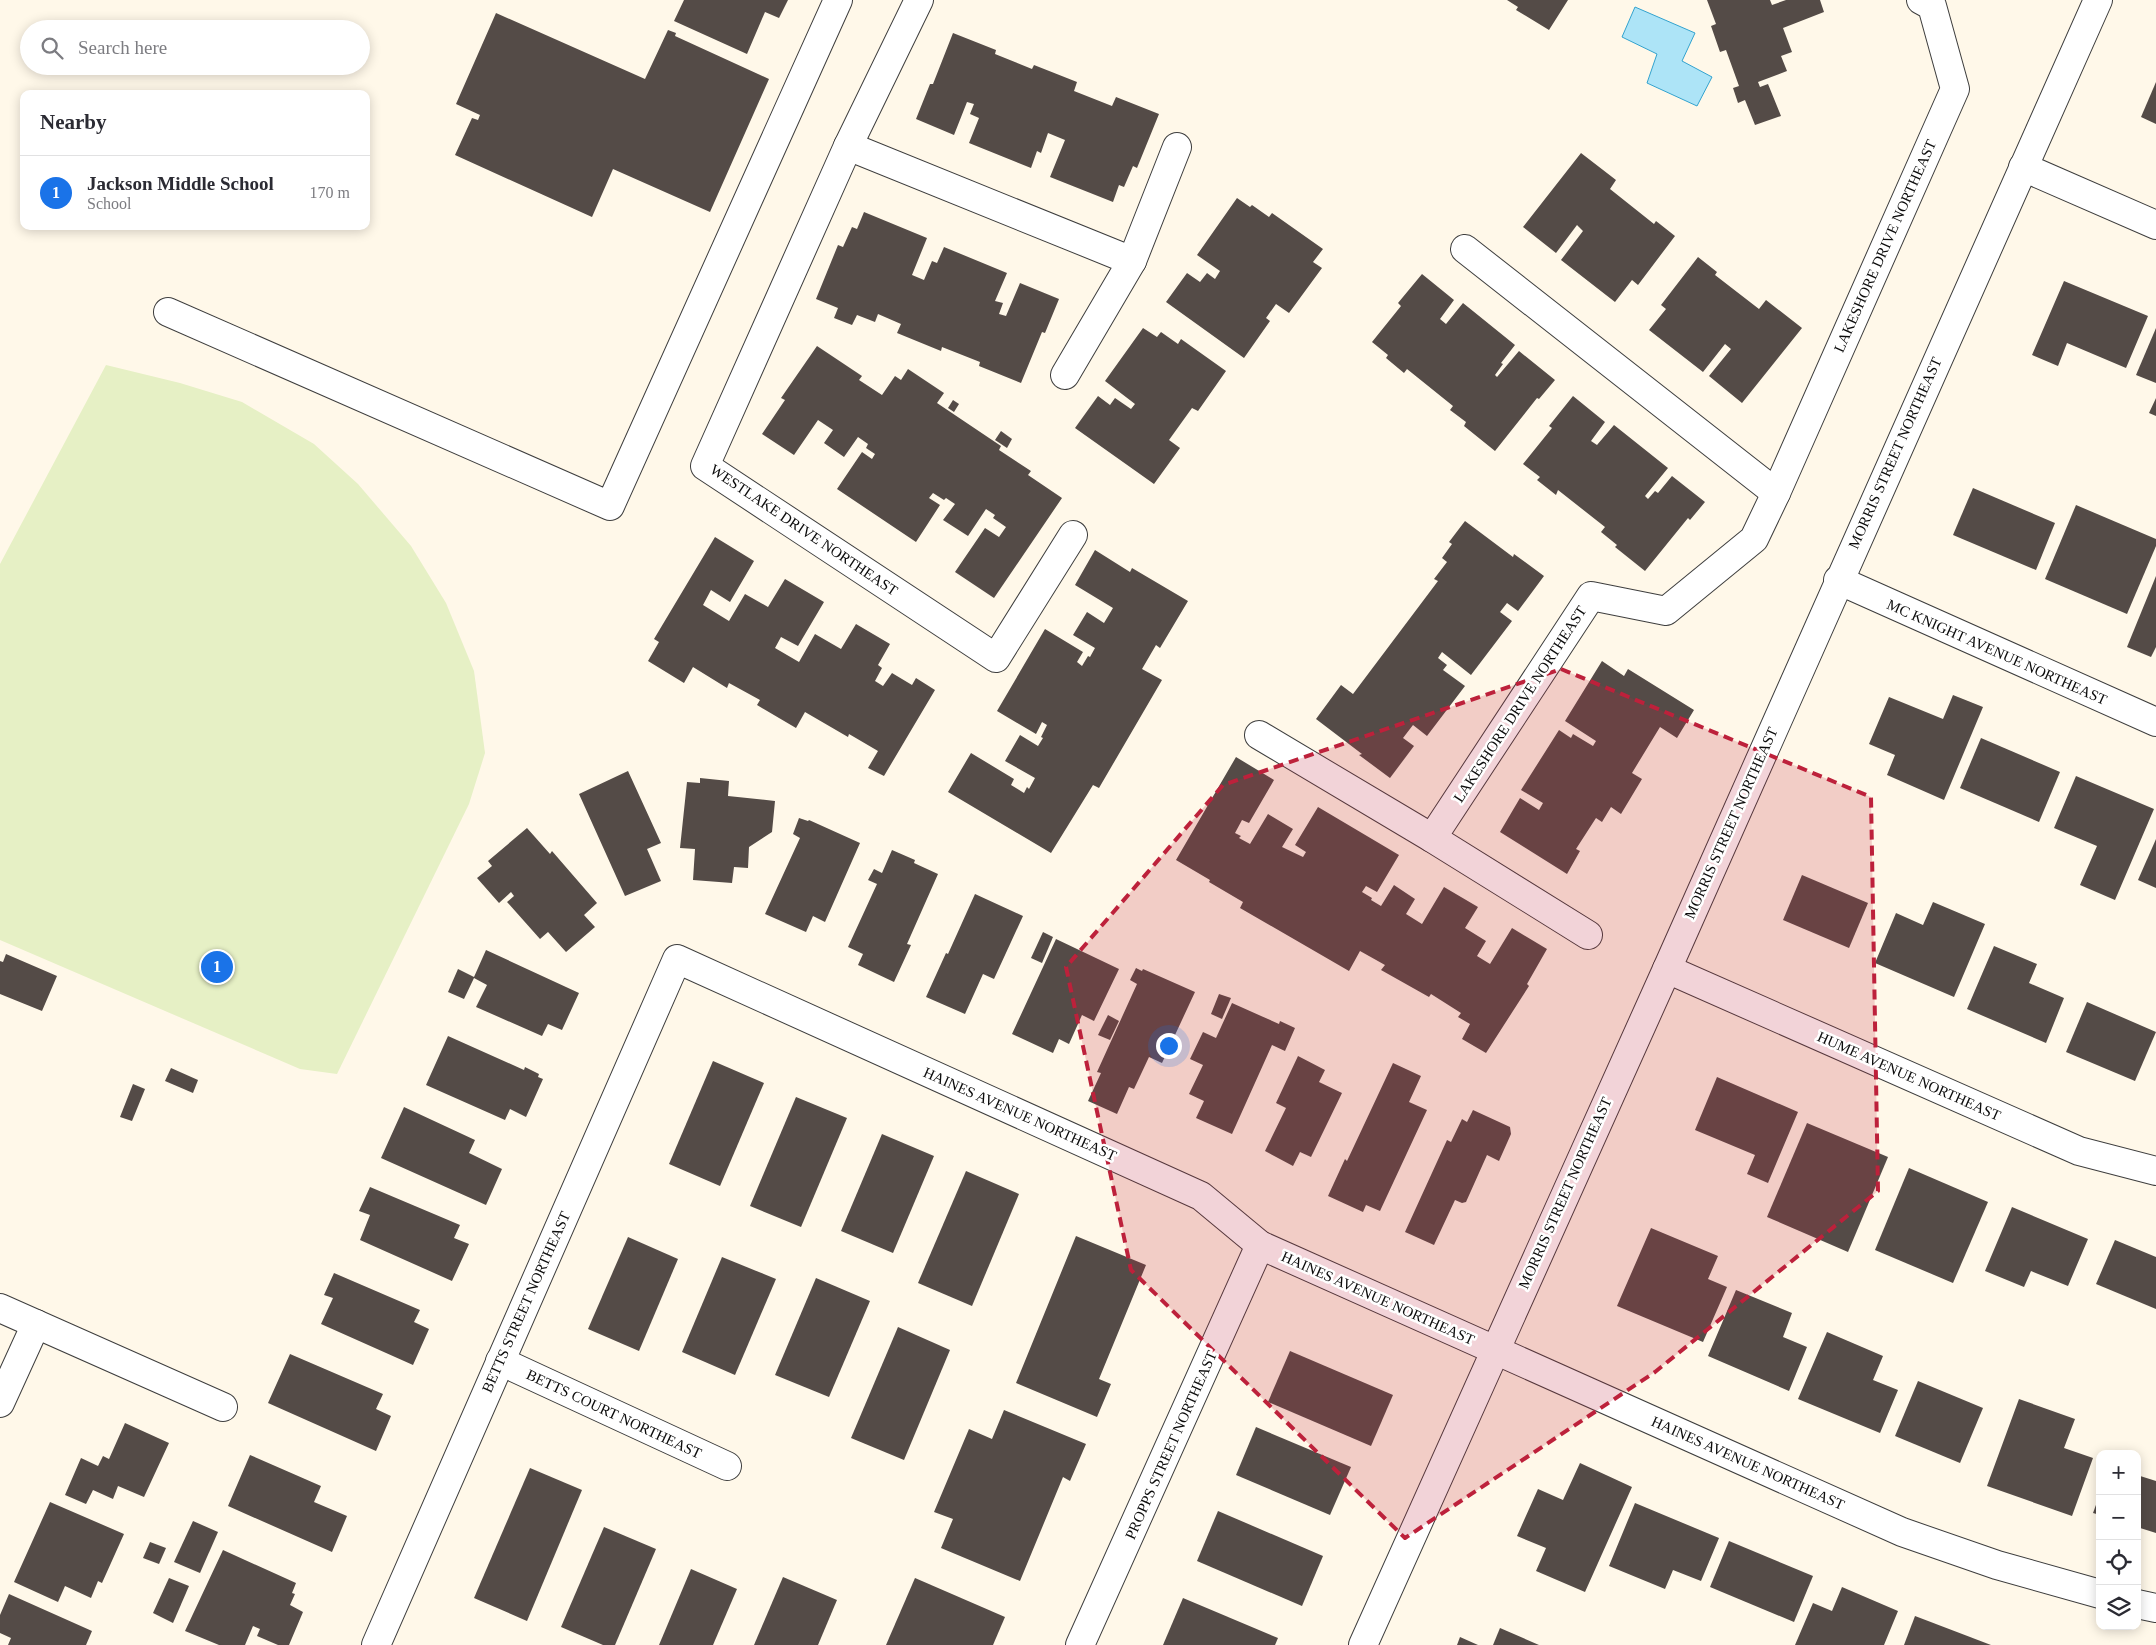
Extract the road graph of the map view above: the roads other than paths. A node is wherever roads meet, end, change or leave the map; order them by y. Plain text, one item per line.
1 (838, 0) edge
2 (919, 0) edge
3 (1920, 0) edge
4 (2098, 0) edge
5 (848, 146) junction
6 (1177, 147) dead end
7 (2023, 167) junction
8 (2156, 225) edge
9 (1465, 249) dead end
10 (1132, 261) junction
11 (168, 312) dead end
12 (1065, 376) dead end
13 (1776, 493) junction
14 (1073, 535) dead end
15 (1838, 580) junction
16 (2156, 722) edge
17 (1259, 735) dead end
18 (1432, 838) junction
19 (1588, 935) dead end
20 (677, 959) joint
21 (1667, 969) junction
22 (2156, 1171) edge
23 (1260, 1245) junction
24 (0, 1308) edge
25 (36, 1324) junction
26 (1494, 1350) junction
27 (500, 1361) junction
28 (0, 1403) edge
29 (223, 1407) dead end
30 (727, 1466) dead end
31 (2096, 1593) edge
32 (2141, 1605) edge
33 (2156, 1608) edge
34 (376, 1645) edge
35 (1080, 1645) edge
36 (1362, 1645) edge

1 - 11 street
2 - 5 street, WESTLAKE DRIVE NORTHEAST
3 - 13 street, LAKESHORE DRIVE NORTHEAST
4 - 7 street, MORRIS STREET NORTHEAST
5 - 10 street
5 - 14 street, WESTLAKE DRIVE NORTHEAST
6 - 10 street
7 - 8 street
7 - 15 street, MORRIS STREET NORTHEAST
9 - 13 street
10 - 12 street
13 - 18 street, LAKESHORE DRIVE NORTHEAST
15 - 16 street, MC KNIGHT AVENUE NORTHEAST
15 - 21 street, MORRIS STREET NORTHEAST
17 - 18 street
18 - 19 street
20 - 23 street, HAINES AVENUE NORTHEAST
20 - 27 street, BETTS STREET NORTHEAST
21 - 22 street, HUME AVENUE NORTHEAST
21 - 26 street, MORRIS STREET NORTHEAST
23 - 26 street, HAINES AVENUE NORTHEAST
23 - 35 street, PROPPS STREET NORTHEAST
24 - 25 street
25 - 28 street
25 - 29 street
26 - 31 street, HAINES AVENUE NORTHEAST
26 - 36 street, MORRIS STREET NORTHEAST
27 - 30 street, BETTS COURT NORTHEAST
27 - 34 street, BETTS STREET NORTHEAST
32 - 33 street

